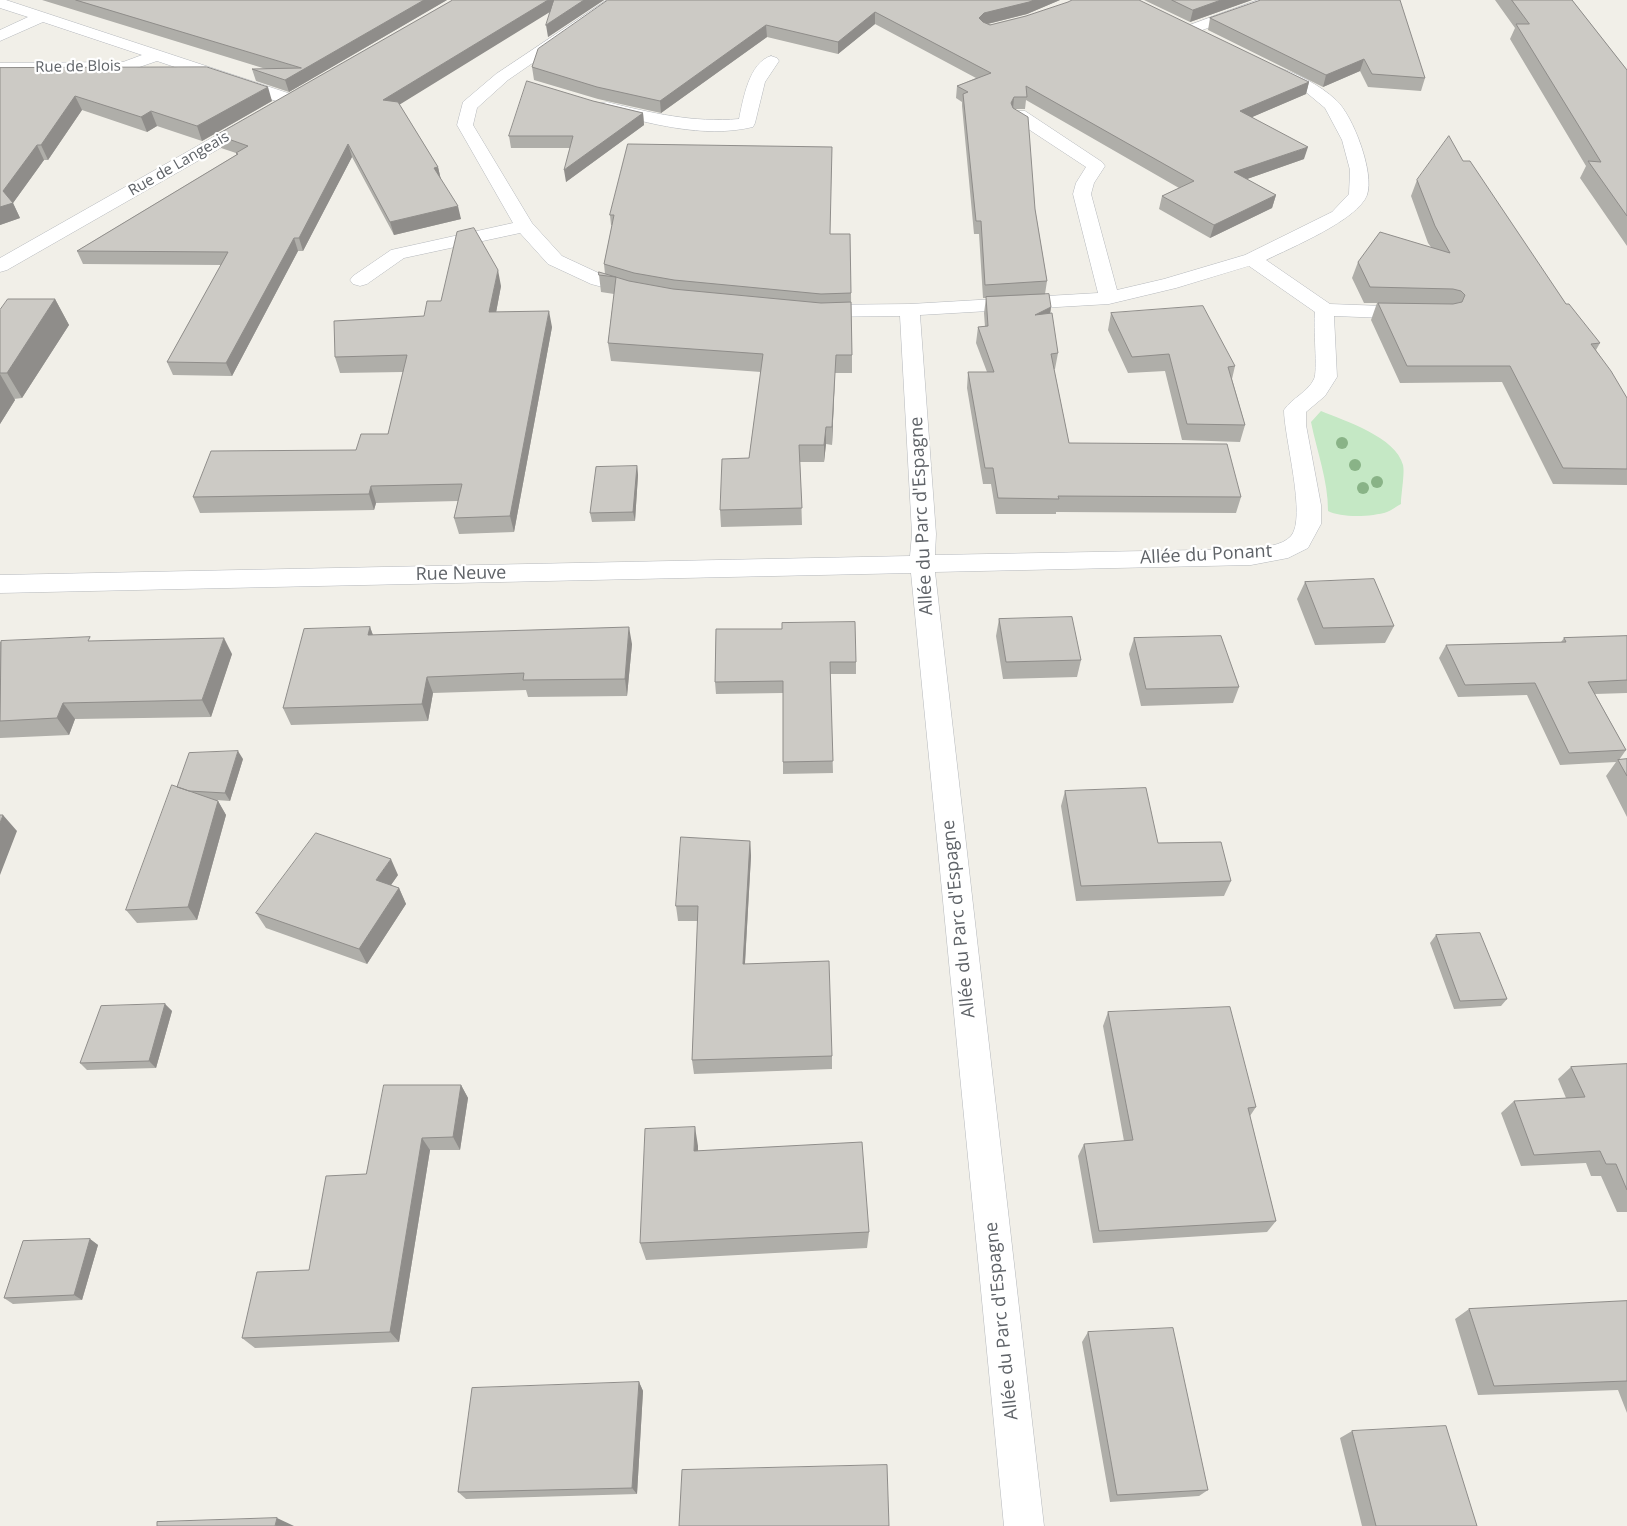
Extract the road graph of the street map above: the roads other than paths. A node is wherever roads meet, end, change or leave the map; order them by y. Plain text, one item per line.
1 (41, 0) edge
2 (617, 0) edge
3 (1272, 0) edge
4 (0, 3) edge
5 (20, 10) junction
6 (42, 17) junction
7 (1172, 21) edge
8 (1190, 30) junction
9 (0, 36) edge
10 (1207, 38) edge
11 (155, 56) junction
12 (771, 61) dead end
13 (1260, 64) edge
14 (0, 68) edge
15 (502, 76) junction
16 (520, 82) dead end
17 (308, 90) edge
18 (291, 100) junction
19 (592, 103) edge
20 (1019, 115) edge
21 (524, 226) junction
22 (1252, 259) junction
23 (0, 266) edge
24 (360, 280) dead end
25 (649, 293) edge
26 (1109, 298) junction
27 (801, 310) edge
28 (910, 310) junction
29 (1325, 310) junction
30 (1426, 313) edge
31 (922, 563) junction
32 (0, 584) edge
33 (1024, 1526) edge

1 - 5 street
2 - 15 street
3 - 8 street
4 - 5 street, Rue de Blois
5 - 6 street, Rue de Blois
6 - 9 street
6 - 11 street, Rue de Blois
7 - 8 street
8 - 10 street
11 - 14 street, Rue de Blois
11 - 18 street, Rue de Blois
12 - 19 street
13 - 22 street
15 - 16 street
15 - 21 street
17 - 18 street, Rue de Langeais
18 - 23 street, Rue de Langeais
20 - 26 street
21 - 24 street
21 - 25 street
22 - 26 street
22 - 29 street
26 - 28 street
27 - 28 street
28 - 31 street, Allée du Parc d'Espagne
29 - 30 street
29 - 31 street, Allée du Ponant
31 - 32 street, Rue Neuve
31 - 33 street, Allée du Parc d'Espagne

